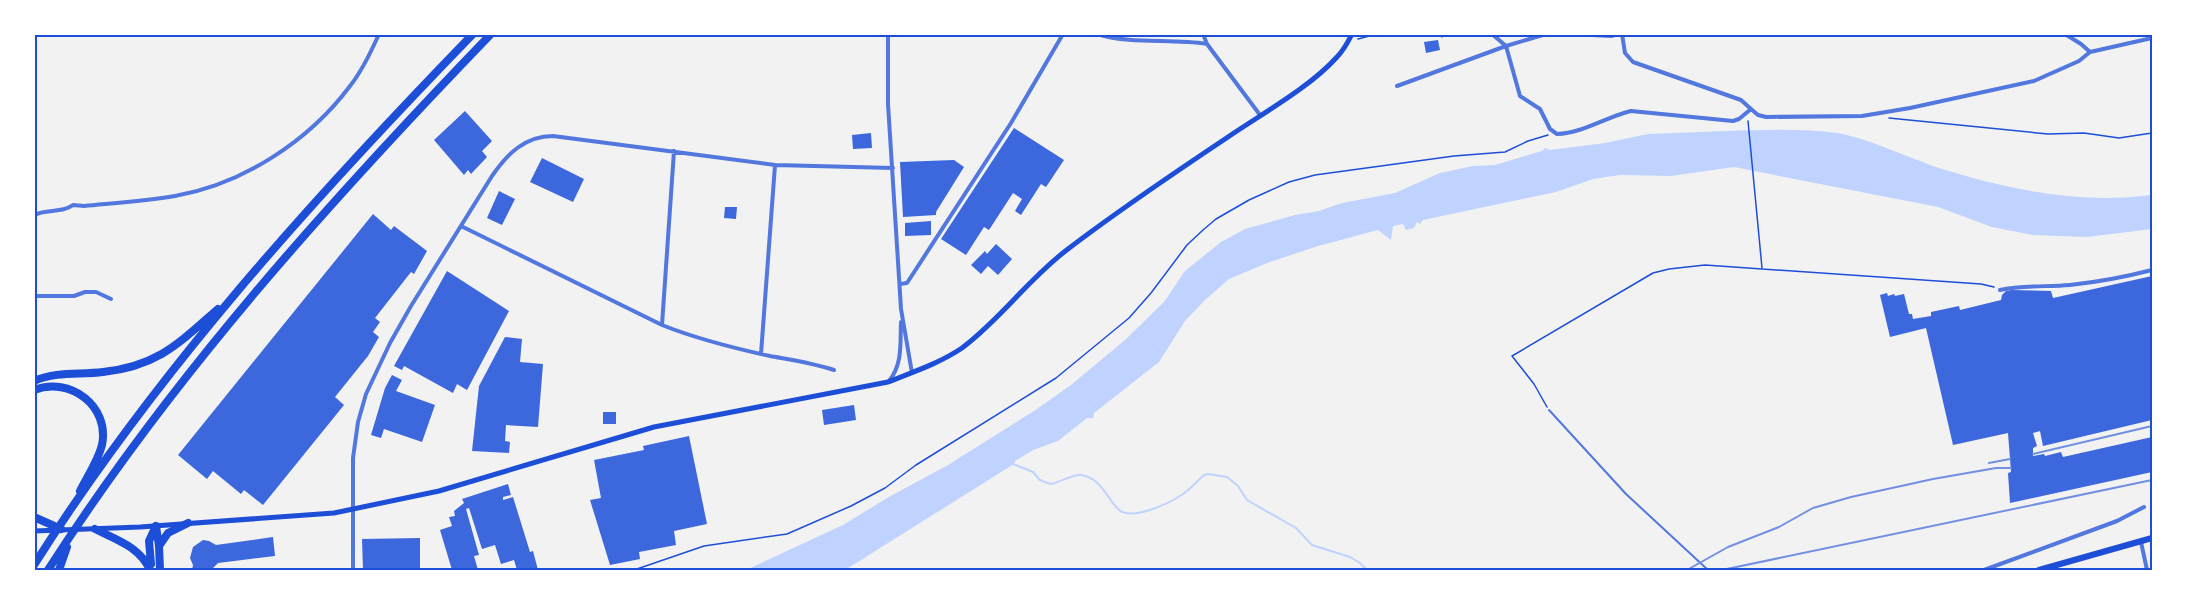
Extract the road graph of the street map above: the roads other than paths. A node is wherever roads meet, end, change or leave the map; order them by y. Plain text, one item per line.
1 (71, 34) edge
2 (86, 34) edge
3 (379, 34) edge
4 (473, 34) edge
5 (491, 34) edge
6 (888, 34) edge
7 (1063, 34) edge
8 (1097, 34) edge
9 (1178, 34) edge
10 (1203, 34) edge
11 (1352, 34) edge
12 (1492, 34) edge
13 (1546, 34) edge
14 (1573, 34) edge
15 (1620, 34) edge
16 (2065, 34) edge
17 (2152, 38) edge
18 (1173, 40) junction
19 (1207, 44) junction
20 (1506, 46) junction
21 (2090, 52) junction
22 (1397, 86) dead end
23 (1751, 109) junction
24 (1260, 115) junction
25 (674, 151) junction
26 (775, 165) junction
27 (893, 168) junction
28 (34, 215) edge
29 (461, 226) junction
30 (2152, 270) edge
31 (900, 284) junction
32 (2000, 290) road end
33 (34, 296) edge
34 (233, 296) junction
35 (111, 299) dead end
36 (901, 309) junction
37 (662, 325) junction
38 (761, 354) junction
39 (834, 370) dead end
40 (912, 373) junction
41 (34, 381) edge
42 (888, 382) junction
43 (34, 390) edge
44 (1549, 410) road end
45 (2144, 507) dead end
46 (352, 509) junction
47 (69, 514) junction
48 (34, 517) edge
49 (188, 523) junction
50 (156, 526) junction
51 (61, 529) junction
52 (95, 529) junction
53 (34, 531) edge
54 (2152, 538) edge
55 (2141, 542) junction
56 (159, 546) junction
57 (65, 547) junction
58 (34, 565) edge
59 (48, 570) edge
60 (59, 570) edge
61 (151, 570) edge
62 (160, 570) edge
63 (353, 570) edge
64 (1708, 570) edge
65 (1984, 570) edge
66 (2039, 570) edge
67 (2147, 570) edge

1 - 2 street
3 - 28 street
4 - 34 highway
5 - 57 highway
6 - 27 street
7 - 31 street
8 - 18 street
9 - 18 street
10 - 19 street
11 - 24 main road
12 - 20 street
13 - 20 street
14 - 15 street
15 - 23 street
16 - 21 street
17 - 21 street
18 - 19 street
19 - 24 street
20 - 22 street
20 - 23 street
21 - 23 street
24 - 40 main road
25 - 26 street
25 - 29 street
25 - 37 street
26 - 27 street
26 - 38 street
27 - 31 street
29 - 37 street
29 - 46 street
30 - 32 street
31 - 36 street
33 - 35 street
34 - 41 highway
34 - 47 highway
36 - 40 street
36 - 42 street
37 - 38 street
38 - 39 street
40 - 42 main road
42 - 46 main road
43 - 47 highway
44 - 64 lane
45 - 65 street
46 - 49 main road
46 - 63 street
47 - 58 highway
48 - 51 highway
49 - 50 main road
49 - 56 highway
50 - 52 main road
50 - 56 highway
50 - 61 highway
51 - 52 main road
51 - 53 main road
52 - 61 highway
54 - 55 main road
55 - 66 main road
55 - 67 street
56 - 62 highway
57 - 59 highway
57 - 60 highway

